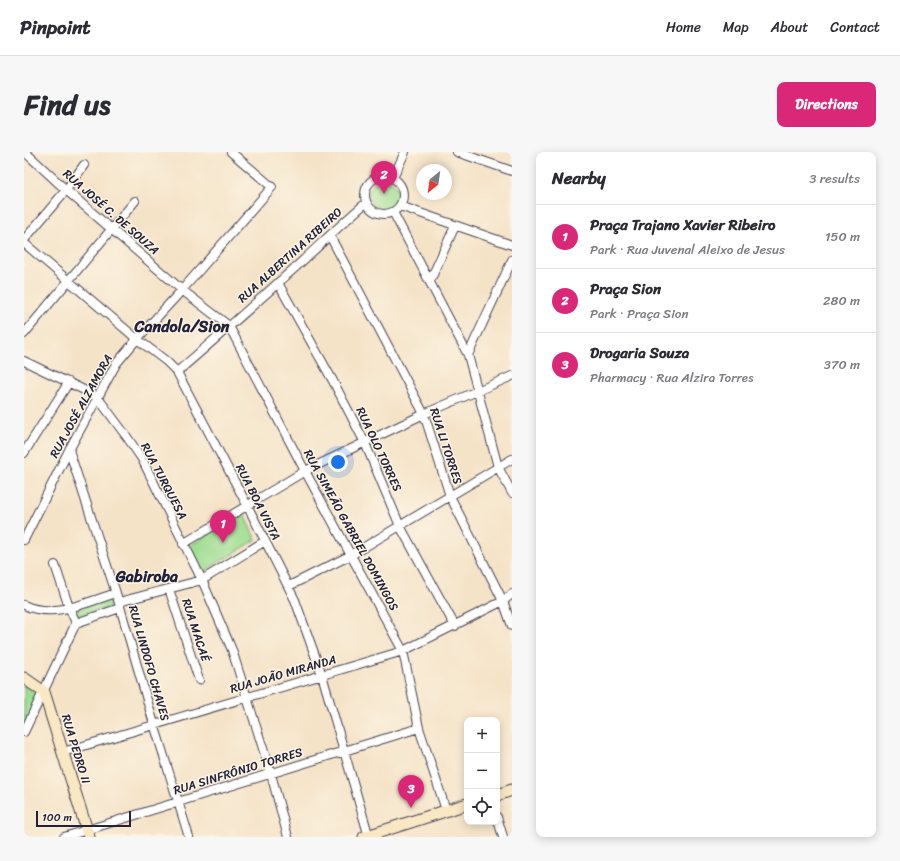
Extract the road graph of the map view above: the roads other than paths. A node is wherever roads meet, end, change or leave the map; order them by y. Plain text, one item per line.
1 (25, 152) edge
2 (231, 152) edge
3 (405, 152) edge
4 (457, 152) edge
5 (84, 165) dead end
6 (512, 171) edge
7 (393, 178) junction
8 (66, 190) junction
9 (135, 200) dead end
10 (366, 203) junction
11 (400, 206) junction
12 (393, 212) junction
13 (455, 226) junction
14 (111, 229) junction
15 (330, 236) junction
16 (24, 241) edge
17 (512, 245) edge
18 (512, 260) edge
19 (68, 281) junction
20 (430, 281) junction
21 (278, 283) junction
22 (182, 290) junction
23 (229, 326) junction
24 (24, 334) edge
25 (137, 339) junction
26 (468, 355) junction
27 (24, 361) edge
28 (176, 372) junction
29 (512, 376) edge
30 (69, 382) junction
31 (477, 391) junction
32 (98, 398) junction
33 (424, 414) junction
34 (365, 443) junction
35 (70, 450) junction
36 (24, 453) edge
37 (512, 459) edge
38 (498, 467) junction
39 (305, 471) junction
40 (512, 493) edge
41 (450, 496) junction
42 (247, 505) junction
43 (400, 526) junction
44 (24, 540) edge
45 (265, 541) junction
46 (184, 544) junction
47 (351, 555) junction
48 (55, 565) dead end
49 (202, 580) junction
50 (289, 586) junction
51 (169, 589) junction
52 (116, 594) junction
53 (512, 594) edge
54 (504, 601) junction
55 (24, 605) edge
56 (119, 605) junction
57 (69, 608) junction
58 (76, 623) junction
59 (455, 626) junction
60 (512, 626) edge
61 (403, 651) junction
62 (322, 675) junction
63 (24, 678) edge
64 (199, 680) dead end
65 (44, 692) junction
66 (246, 697) junction
67 (154, 724) junction
68 (419, 728) junction
69 (24, 732) edge
70 (63, 752) junction
71 (345, 752) junction
72 (271, 774) junction
73 (512, 790) edge
74 (500, 794) edge
75 (178, 802) junction
76 (464, 805) edge
77 (446, 810) junction
78 (499, 825) edge
79 (88, 833) edge
80 (64, 837) edge
81 (189, 837) edge
82 (288, 837) edge
83 (367, 837) edge
84 (503, 837) edge

1 - 8 street, RUA JOSÉ C. DE SOUZA
2 - 22 street, RUA JOSÉ ALZAMORA
3 - 7 street
4 - 6 street
5 - 8 street
7 - 10 street
7 - 11 street
8 - 14 street, RUA JOSÉ C. DE SOUZA
8 - 16 street
9 - 14 street
10 - 12 street
10 - 15 street, RUA ALBERTINA RIBEIRO
11 - 12 street
11 - 13 street
12 - 20 street
13 - 17 street
13 - 20 street
14 - 19 street
14 - 22 street, RUA JOSÉ C. DE SOUZA
15 - 21 street, RUA ALBERTINA RIBEIRO
15 - 33 street, RUA LI TORRES
16 - 19 street, RUA BOA VISTA
18 - 26 street
19 - 24 street
19 - 25 street, RUA BOA VISTA
20 - 26 street
21 - 23 street, RUA ALBERTINA RIBEIRO
21 - 34 street, RUA OLO TORRES
22 - 23 street, RUA SIMEÃO GABRIEL DOMINGOS
22 - 25 street, RUA JOSÉ ALZAMORA
23 - 28 street, RUA ALBERTINA RIBEIRO
23 - 39 street, RUA SIMEÃO GABRIEL DOMINGOS
25 - 28 street, RUA BOA VISTA
25 - 32 street, RUA JOSÉ ALZAMORA
26 - 31 street
27 - 30 street
28 - 42 street, RUA BOA VISTA
29 - 31 street
30 - 32 street
30 - 36 street
31 - 33 street
31 - 38 street
32 - 35 street, RUA JOSÉ ALZAMORA
32 - 46 street, RUA TURQUESA
33 - 34 street
33 - 41 street, RUA LI TORRES
34 - 39 street
34 - 43 street, RUA OLO TORRES
35 - 44 street, RUA JOSÉ ALZAMORA
35 - 52 street, RUA LINDOFO CHAVES
37 - 38 street
38 - 40 street
38 - 41 street
39 - 42 street
39 - 47 street, RUA SIMEÃO GABRIEL DOMINGOS
41 - 43 street
41 - 54 street, RUA LI TORRES
42 - 45 street, RUA BOA VISTA
42 - 46 street
43 - 47 street
43 - 59 street, RUA OLO TORRES
45 - 49 street
45 - 50 street, RUA BOA VISTA
46 - 49 street, RUA TURQUESA
47 - 50 street
47 - 61 street, RUA SIMEÃO GABRIEL DOMINGOS
48 - 57 street
49 - 51 street
49 - 66 street, RUA TURQUESA
50 - 62 street, RUA BOA VISTA
51 - 56 street
51 - 64 street, RUA MACAÉ
52 - 56 street, RUA LINDOFO CHAVES
52 - 57 street
53 - 54 street, RUA JOÃO MIRANDA
54 - 59 street, RUA JOÃO MIRANDA
54 - 60 street, RUA LI TORRES
55 - 57 street
56 - 58 street
56 - 67 street, RUA LINDOFO CHAVES
57 - 58 street
58 - 65 street
59 - 61 street, RUA JOÃO MIRANDA
61 - 62 street, RUA JOÃO MIRANDA
61 - 68 street, RUA SIMEÃO GABRIEL DOMINGOS
62 - 66 street, RUA JOÃO MIRANDA
62 - 71 street, RUA BOA VISTA
63 - 65 main road
65 - 69 street
65 - 70 main road, RUA PEDRO II
66 - 67 street, RUA JOÃO MIRANDA
66 - 72 street, RUA TURQUESA
67 - 70 street, RUA JOÃO MIRANDA
67 - 75 street, RUA LINDOFO CHAVES
68 - 71 street, RUA SINFRÔNIO TORRES
68 - 77 street, RUA SIMEÃO GABRIEL DOMINGOS
70 - 79 main road, RUA PEDRO II
71 - 72 street, RUA SINFRÔNIO TORRES
71 - 83 street, RUA BOA VISTA
72 - 75 street, RUA SINFRÔNIO TORRES
72 - 82 street, RUA TURQUESA
73 - 74 main road
75 - 79 street, RUA SINFRÔNIO TORRES
75 - 81 street, RUA LINDOFO CHAVES
76 - 77 main road
77 - 83 main road
78 - 84 street
79 - 80 street, RUA SINFRÔNIO TORRES

